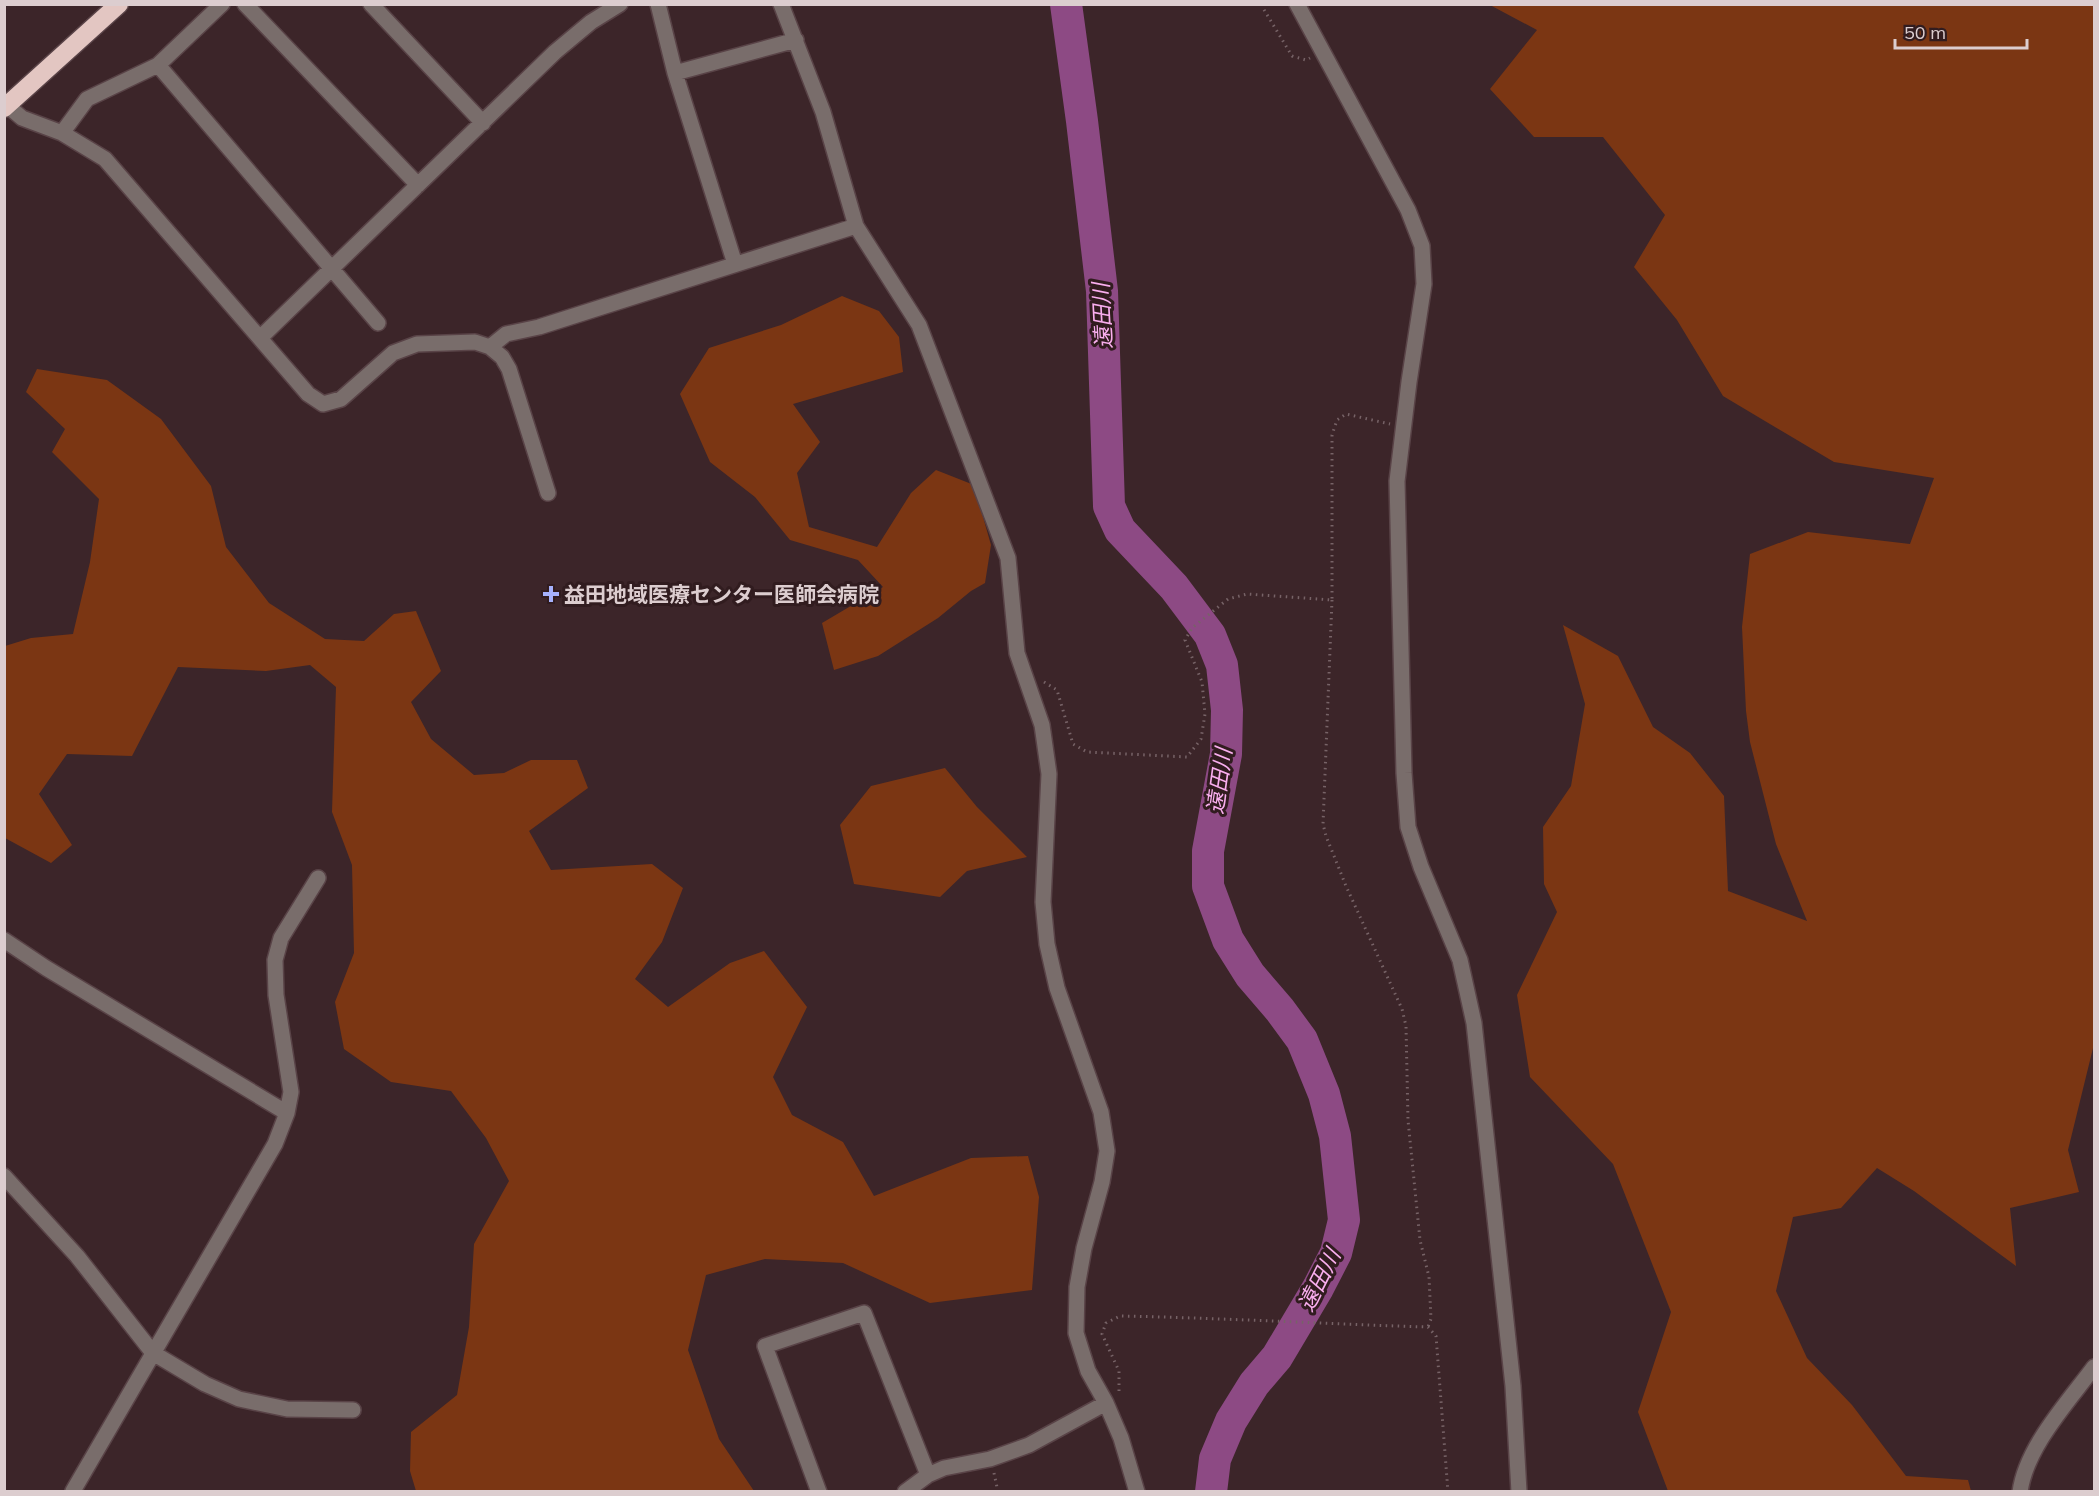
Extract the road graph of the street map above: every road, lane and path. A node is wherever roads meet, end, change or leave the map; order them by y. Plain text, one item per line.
1 (120, 4) edge
2 (222, 4) edge
3 (245, 4) edge
4 (371, 4) edge
5 (620, 4) edge
6 (658, 4) edge
7 (781, 4) edge
8 (1263, 4) edge
9 (1297, 4) edge
10 (796, 39) junction
11 (1323, 53) junction
12 (158, 65) junction
13 (675, 73) junction
14 (6, 107) edge
15 (483, 123) junction
16 (62, 133) junction
17 (418, 185) junction
18 (856, 226) junction
19 (735, 264) junction
20 (330, 268) junction
21 (378, 323) dead end
22 (260, 338) junction
23 (490, 347) junction
24 (1403, 426) junction
25 (548, 493) dead end
26 (1332, 600) junction
27 (1028, 681) junction
28 (318, 878) dead end
29 (4, 940) edge
30 (288, 1113) junction
31 (4, 1176) edge
32 (1428, 1327) junction
33 (153, 1353) junction
34 (2094, 1367) edge
35 (1106, 1403) junction
36 (353, 1410) dead end
37 (928, 1475) junction
38 (73, 1491) edge
39 (819, 1491) edge
40 (905, 1491) edge
41 (1137, 1491) edge
42 (1448, 1491) edge
43 (1518, 1491) edge
44 (2020, 1491) edge

1 - 14 highway
2 - 12 street
3 - 17 street
4 - 15 street
5 - 15 street
6 - 13 street
7 - 10 street
8 - 11 path
9 - 11 street
10 - 13 street
10 - 18 street
11 - 24 street
12 - 16 street
12 - 20 street
13 - 19 street
14 - 16 street
15 - 17 street
16 - 22 street
17 - 20 street
18 - 19 street
18 - 27 street
19 - 23 street
20 - 21 street
20 - 22 street
22 - 23 street
23 - 25 street
24 - 26 path
24 - 43 street
26 - 27 path
26 - 32 path
27 - 35 street
28 - 30 street
29 - 30 street
30 - 33 street
31 - 33 street
32 - 35 path
32 - 42 path
33 - 36 street
33 - 38 street
34 - 44 street
35 - 37 street
35 - 41 street
37 - 39 street
37 - 40 street

